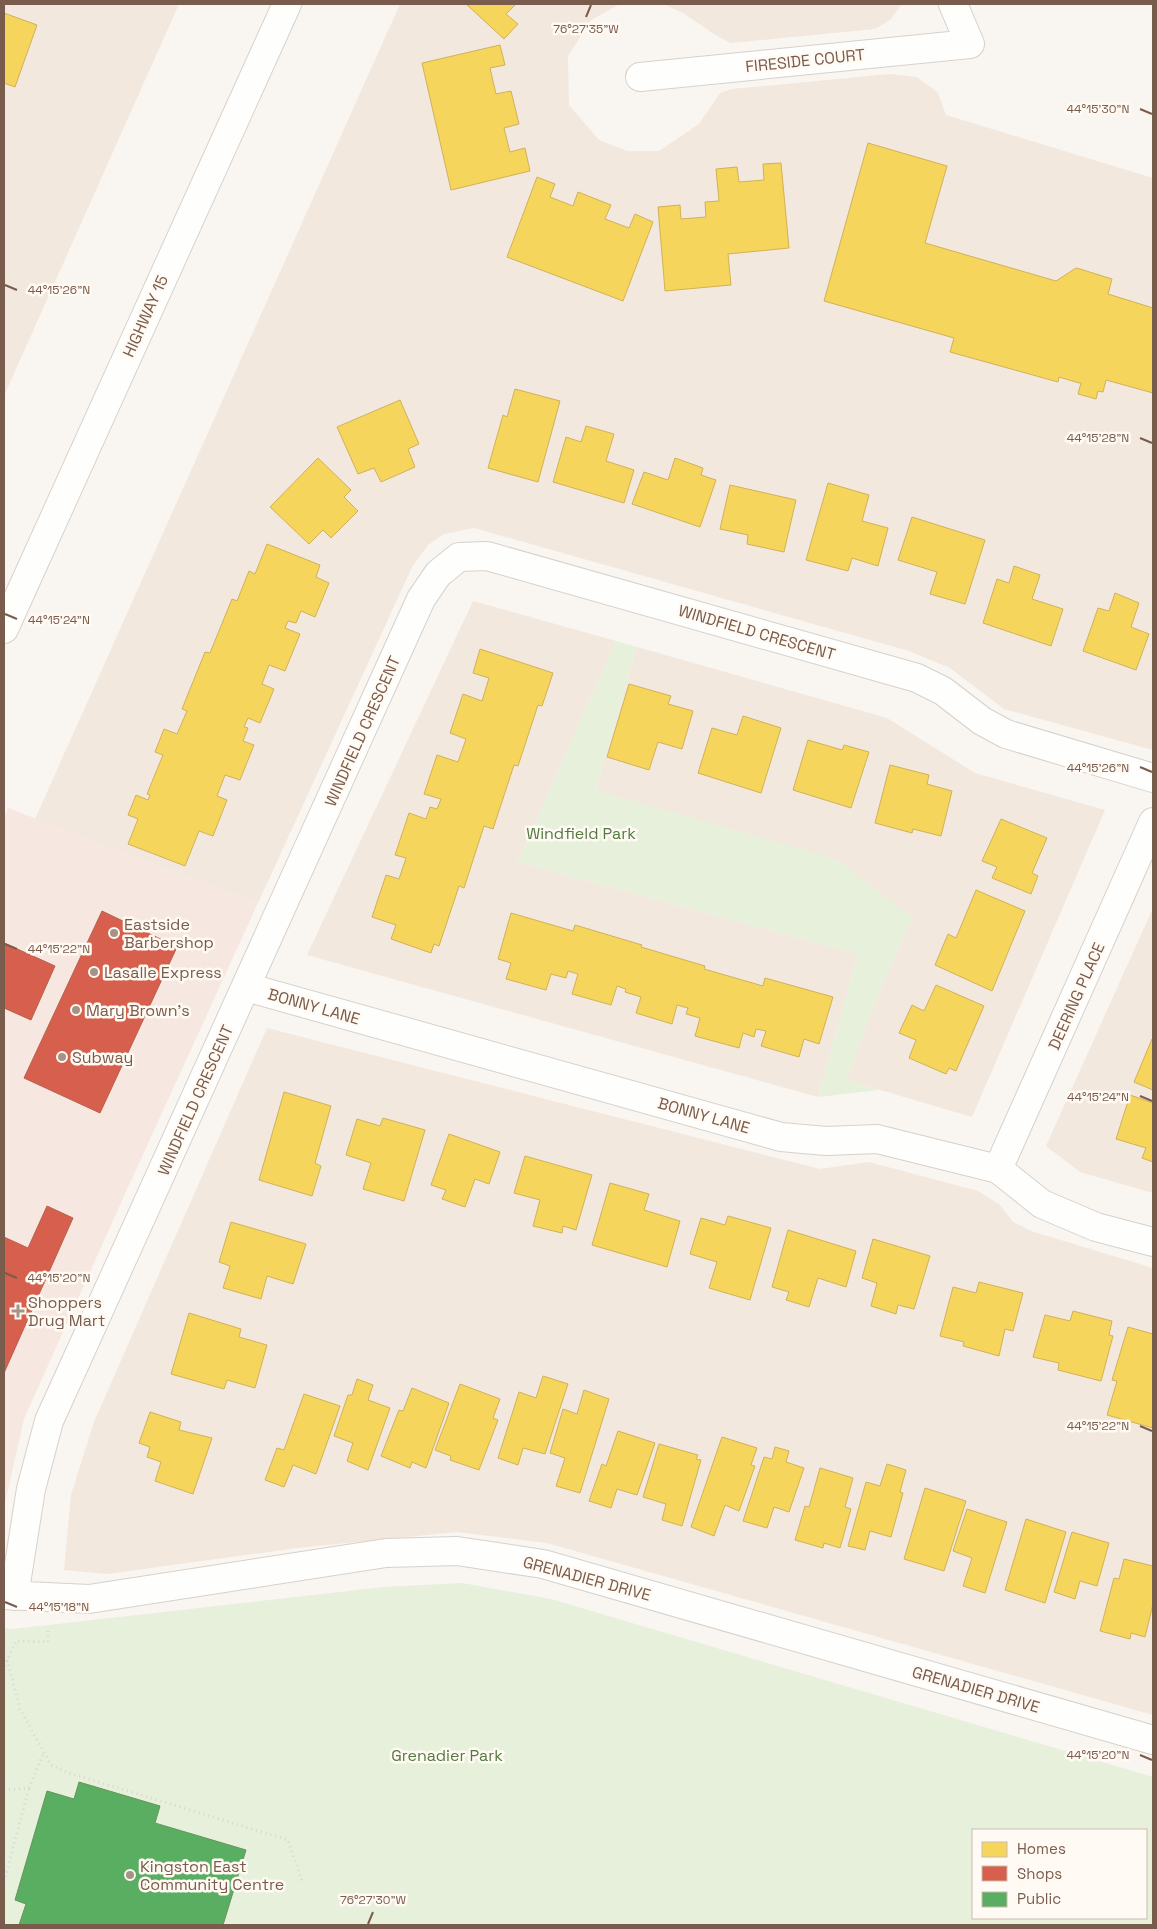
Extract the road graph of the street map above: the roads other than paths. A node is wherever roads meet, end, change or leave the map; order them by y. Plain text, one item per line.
1 (287, 4) edge
2 (953, 4) edge
3 (640, 77) dead end
4 (4, 629) edge
5 (1153, 778) edge
6 (1153, 822) edge
7 (246, 987) junction
8 (998, 1169) junction
9 (1153, 1242) edge
10 (9, 1595) edge
11 (1153, 1740) edge

1 - 4 street, HIGHWAY 15
2 - 3 street, FIRESIDE COURT
5 - 7 street, WINDFIELD CRESCENT
6 - 8 street, DEERING PLACE
7 - 8 street, BONNY LANE
7 - 10 street, WINDFIELD CRESCENT
8 - 9 street, BONNY LANE
10 - 11 street, GRENADIER DRIVE

